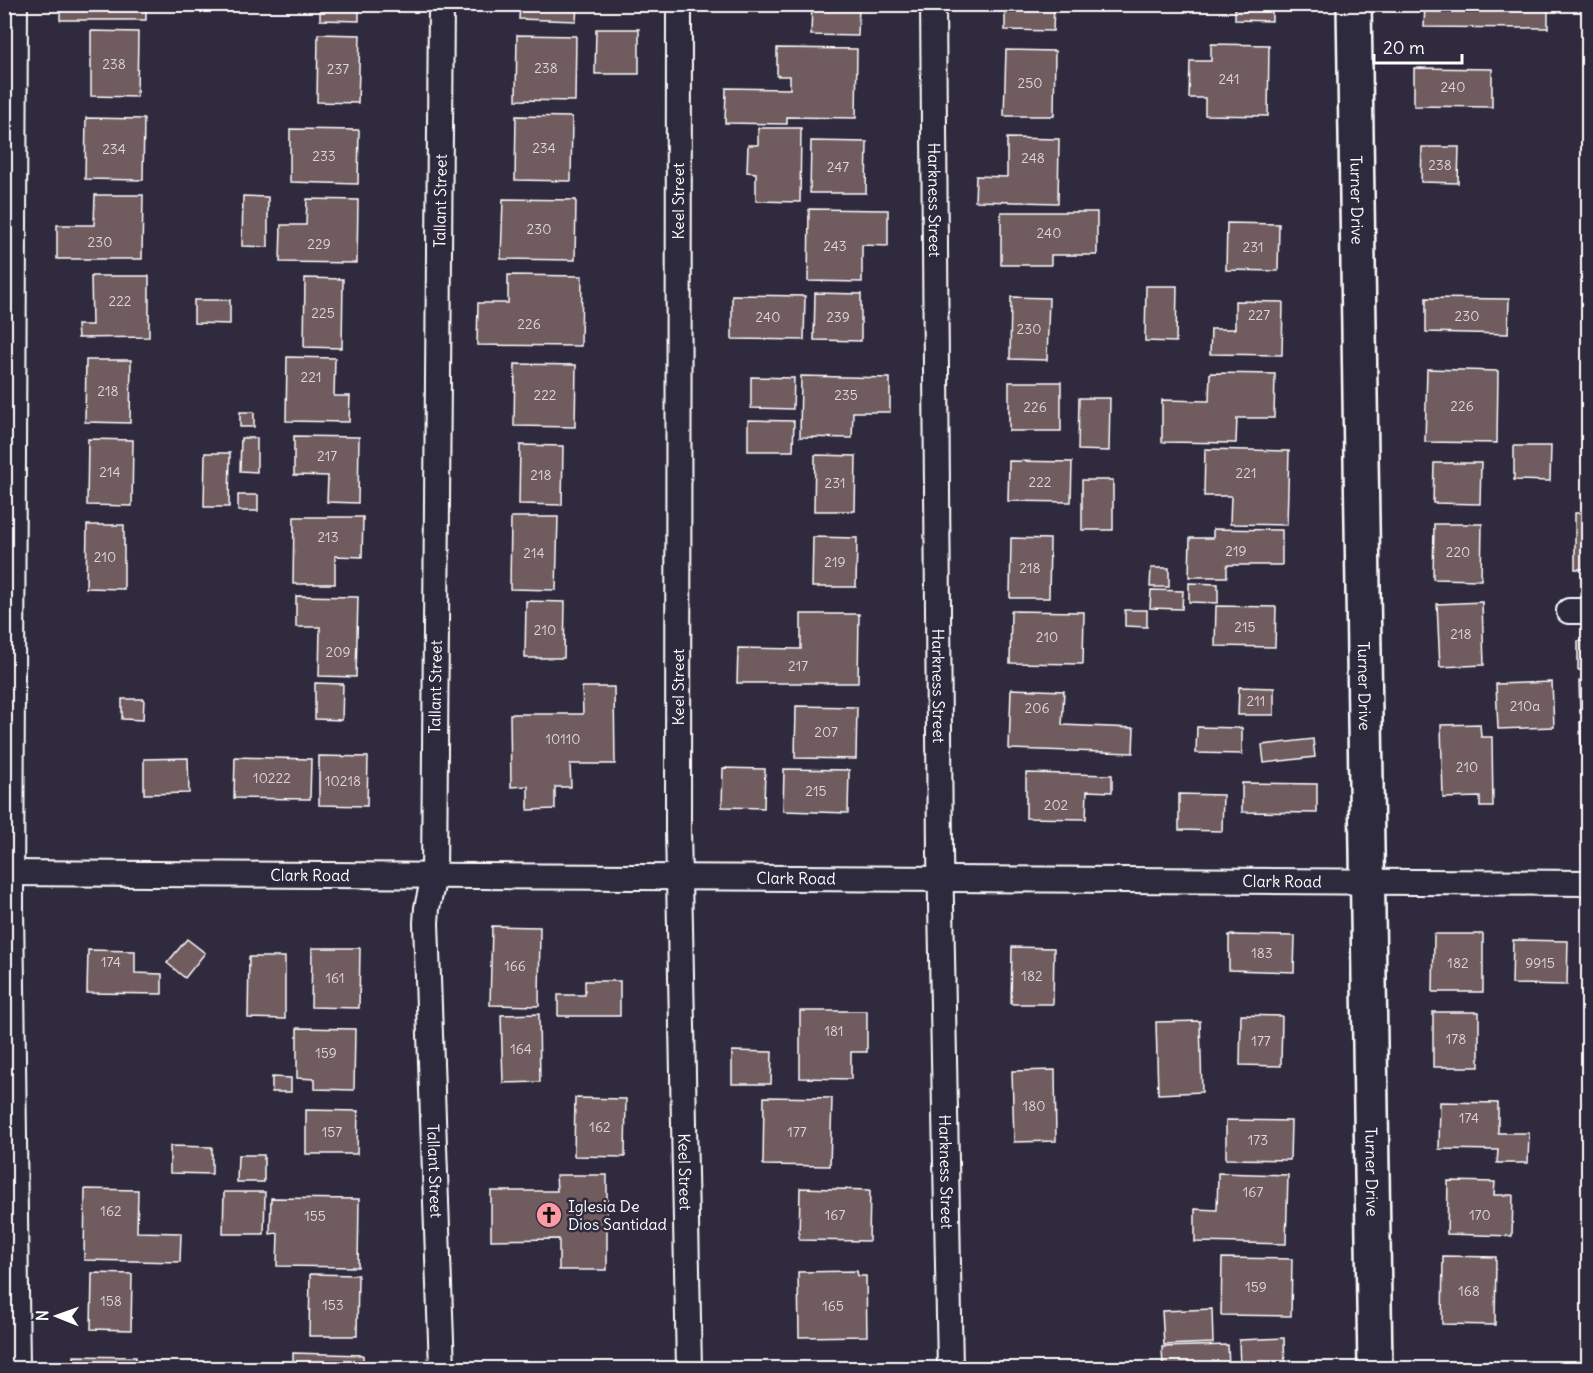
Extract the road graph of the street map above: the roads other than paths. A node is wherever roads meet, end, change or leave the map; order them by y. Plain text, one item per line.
1 (15, 4) edge
2 (441, 4) edge
3 (679, 4) edge
4 (933, 4) edge
5 (1354, 4) edge
6 (8, 873) edge
7 (434, 876) junction
8 (679, 876) junction
9 (941, 877) junction
10 (1366, 881) junction
11 (1588, 883) edge
12 (17, 1368) edge
13 (442, 1368) edge
14 (689, 1368) edge
15 (950, 1368) edge
16 (1375, 1368) edge

1 - 6 street
2 - 7 street, Tallant Street
3 - 8 street, Keel Street
4 - 9 street, Harkness Street
5 - 10 street, Turner Drive
6 - 7 street, Clark Road
6 - 12 street
7 - 8 street, Clark Road
7 - 13 street, Tallant Street
8 - 9 street, Clark Road
8 - 14 street, Keel Street
9 - 10 street, Clark Road
9 - 15 street, Harkness Street
10 - 11 street, Clark Road
10 - 16 street, Turner Drive

